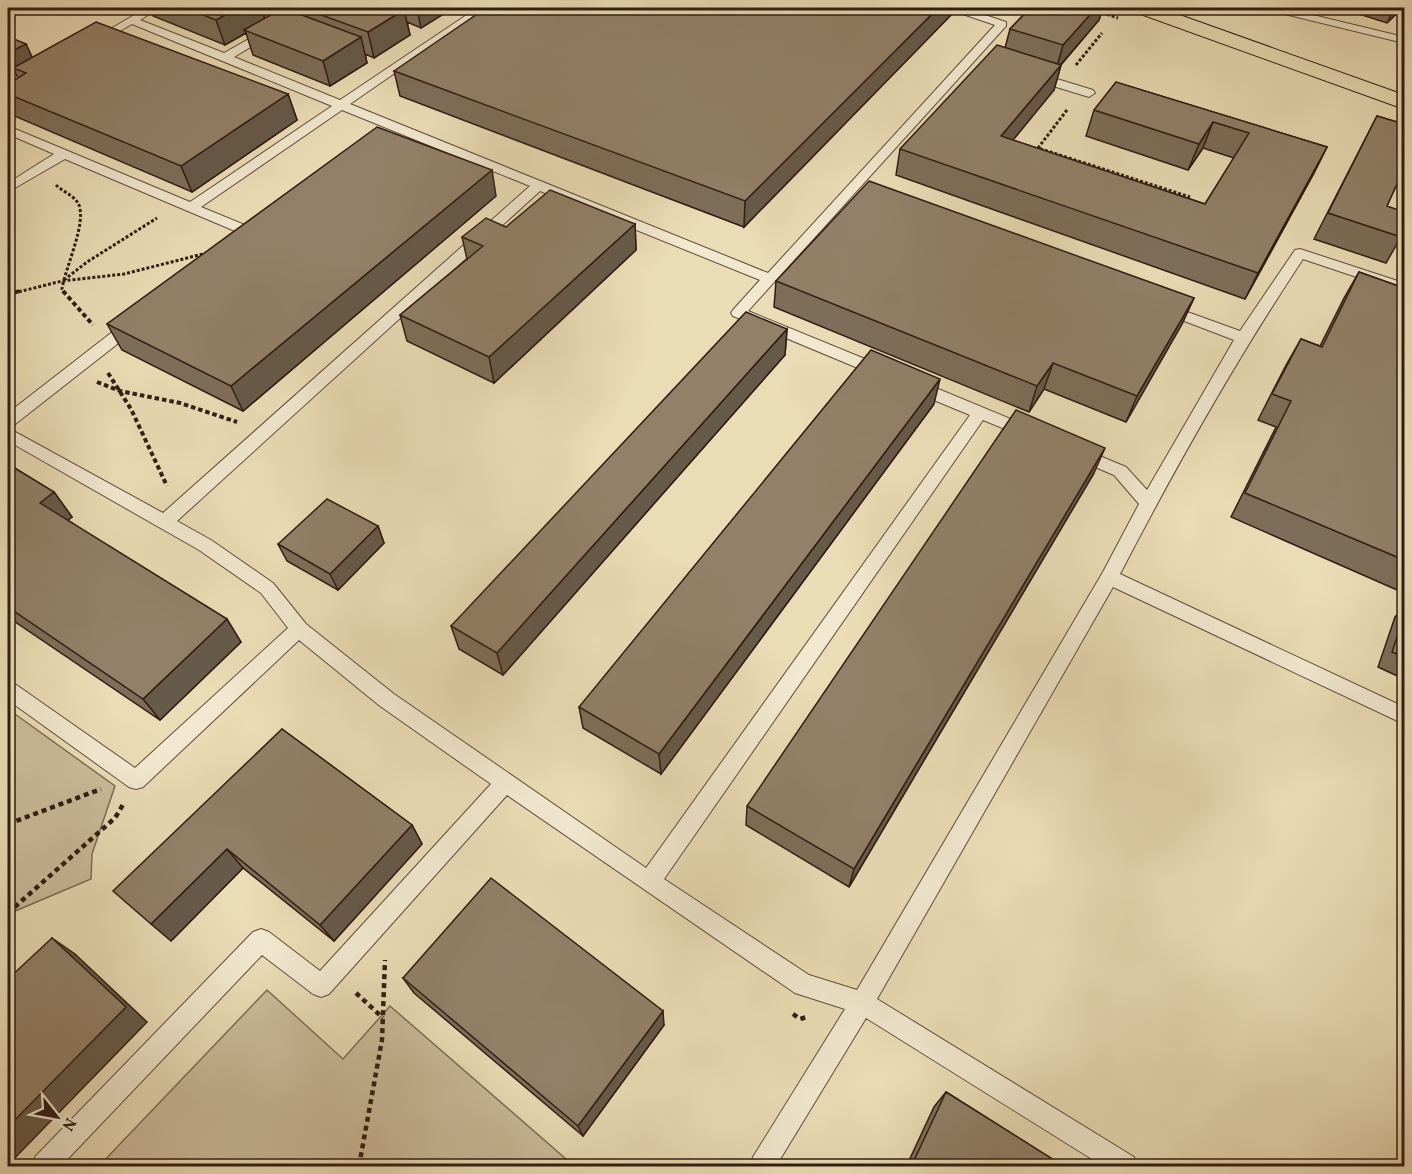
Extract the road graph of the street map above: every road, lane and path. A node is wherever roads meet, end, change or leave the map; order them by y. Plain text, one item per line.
1 (15, 8) edge
2 (153, 8) edge
3 (311, 8) edge
4 (484, 8) edge
5 (956, 8) edge
6 (1088, 8) edge
7 (1142, 8) edge
8 (1187, 8) edge
9 (1272, 8) edge
10 (8, 12) edge
11 (131, 20) junction
12 (1121, 20) dead end
13 (1102, 33) dead end
14 (1404, 40) edge
15 (80, 51) edge
16 (224, 58) junction
17 (1016, 70) edge
18 (1404, 83) edge
19 (1060, 84) junction
20 (1086, 92) joint
21 (1404, 102) edge
22 (340, 104) junction
23 (8, 130) edge
24 (64, 154) junction
25 (36, 171) junction
26 (539, 185) junction
27 (8, 188) edge
28 (1190, 197) edge
29 (186, 205) junction
30 (253, 230) junction
31 (233, 247) edge
32 (770, 279) junction
33 (62, 281) junction
34 (1404, 288) edge
35 (8, 294) edge
36 (1154, 304) edge
37 (150, 311) edge
38 (1243, 338) junction
39 (95, 354) junction
40 (64, 378) junction
41 (120, 391) junction
42 (980, 413) junction
43 (8, 421) edge
44 (8, 434) edge
45 (262, 435) junction
46 (1045, 440) edge
47 (1066, 448) edge
48 (1148, 504) junction
49 (164, 522) junction
50 (1109, 577) junction
51 (299, 629) junction
52 (8, 690) edge
53 (1404, 716) edge
54 (132, 778) junction
55 (506, 782) junction
56 (8, 824) edge
57 (649, 882) junction
58 (8, 913) edge
59 (386, 914) junction
60 (333, 972) junction
61 (862, 1003) junction
62 (383, 1018) junction
63 (44, 1167) edge
64 (359, 1167) edge
65 (762, 1167) edge
66 (1125, 1167) edge

1 - 10 lane
2 - 11 lane
3 - 16 lane
4 - 22 lane
5 - 32 lane
6 - 12 path
7 - 21 main road
8 - 18 main road
9 - 14 lane
11 - 15 lane
11 - 16 lane
13 - 19 path
16 - 22 lane
17 - 19 lane
19 - 20 lane
20 - 28 path
22 - 26 lane
22 - 29 lane
23 - 24 lane
24 - 25 lane
24 - 29 lane
25 - 27 lane
25 - 33 path
26 - 32 lane
26 - 45 lane
29 - 30 lane
29 - 33 path
30 - 31 lane
30 - 33 path
32 - 42 lane
33 - 35 path
33 - 39 path
34 - 38 lane
36 - 38 lane
37 - 39 lane
38 - 48 lane
39 - 40 lane
39 - 41 path
40 - 41 path
40 - 43 lane
41 - 45 path
41 - 49 path
42 - 46 lane
42 - 57 lane
44 - 49 lane
45 - 49 lane
47 - 48 lane
48 - 50 lane
49 - 51 lane
50 - 53 lane
50 - 61 lane
51 - 54 lane
51 - 55 lane
52 - 54 lane
54 - 56 path
54 - 58 path
55 - 57 lane
55 - 59 lane
57 - 61 lane
59 - 60 lane
59 - 62 path
60 - 62 path
60 - 63 lane
61 - 65 lane
61 - 66 lane
62 - 64 path

